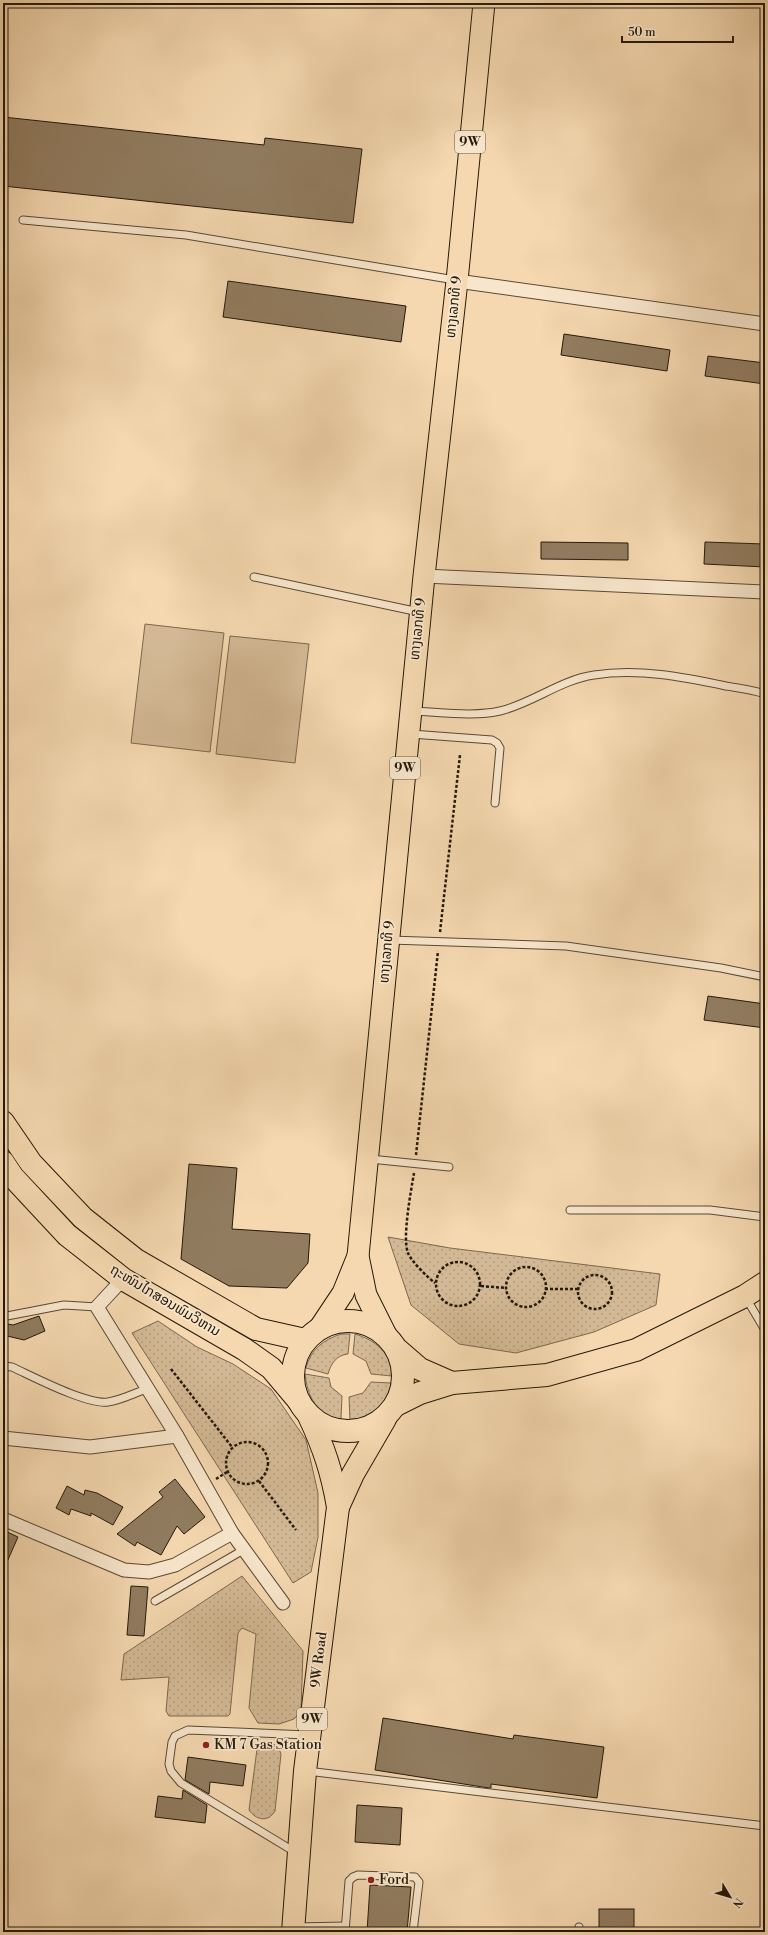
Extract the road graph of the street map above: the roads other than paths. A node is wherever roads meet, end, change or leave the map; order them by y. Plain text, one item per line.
1 (484, 3) edge
2 (23, 220) dead end
3 (457, 281) junction
4 (765, 324) edge
5 (424, 576) junction
6 (254, 577) dead end
7 (765, 592) edge
8 (420, 612) junction
9 (765, 694) edge
10 (410, 711) junction
11 (408, 734) junction
12 (495, 803) dead end
13 (389, 940) junction
14 (765, 977) edge
15 (3, 1122) edge
16 (368, 1159) junction
17 (3, 1162) edge
18 (449, 1167) dead end
19 (570, 1210) dead end
20 (765, 1217) edge
21 (358, 1256) junction
22 (123, 1279) junction
23 (765, 1283) edge
24 (745, 1296) junction
25 (97, 1307) junction
26 (8, 1316) dead end
27 (765, 1330) edge
28 (312, 1334) junction
29 (392, 1342) junction
30 (3, 1366) edge
31 (452, 1383) junction
32 (147, 1388) junction
33 (303, 1408) junction
34 (392, 1410) junction
35 (177, 1436) junction
36 (3, 1438) edge
37 (338, 1508) junction
38 (3, 1519) edge
39 (232, 1532) junction
40 (245, 1550) junction
41 (155, 1601) dead end
42 (283, 1603) dead end
43 (310, 1735) junction
44 (305, 1771) junction
45 (765, 1826) edge
46 (299, 1854) junction
47 (293, 1929) edge
48 (345, 1929) edge
49 (413, 1932) edge

1 - 3 main road, ທາງເລກທີ 9 / 9W
2 - 3 lane
3 - 4 street
3 - 5 main road, ທາງເລກທີ 9 / 9W
5 - 7 street
5 - 8 main road, ທາງເລກທີ 9 / 9W
6 - 8 lane
8 - 10 main road, ທາງເລກທີ 9 / 9W
9 - 10 lane
10 - 11 main road, ທາງເລກທີ 9 / 9W
11 - 12 lane
11 - 13 main road, ທາງເລກທີ 9 / 9W
13 - 14 lane
13 - 16 main road, ທາງເລກທີ 9 / 9W
15 - 28 highway, ຖະໜົນໄກສອນພົມວິຫານ
16 - 18 lane
16 - 21 main road, ທາງເລກທີ 9 / 9W
17 - 22 highway, ຖະໜົນໄກສອນພົມວິຫານ
19 - 20 lane
21 - 28 main road, ທາງເລກທີ 9
21 - 29 main road, ທາງເລກທີ 9
22 - 25 street
22 - 33 highway, ຖະໜົນໄກສອນພົມວິຫານ
23 - 24 highway
24 - 27 lane
24 - 31 highway
25 - 26 lane
25 - 32 street
28 - 29 highway
28 - 33 highway
29 - 31 highway
29 - 34 highway
30 - 32 lane
31 - 34 highway
32 - 35 street
33 - 34 highway
33 - 37 highway
34 - 37 highway
35 - 36 street
35 - 39 street
37 - 43 highway, 9W Road / 9W
38 - 39 street
39 - 40 street
40 - 41 lane
40 - 42 street
43 - 44 highway, 9W Road / 9W
43 - 46 lane
44 - 45 lane
44 - 46 highway, 9W Road / 9W
46 - 47 highway, 9W Road / 9W
47 - 48 lane
48 - 49 lane

